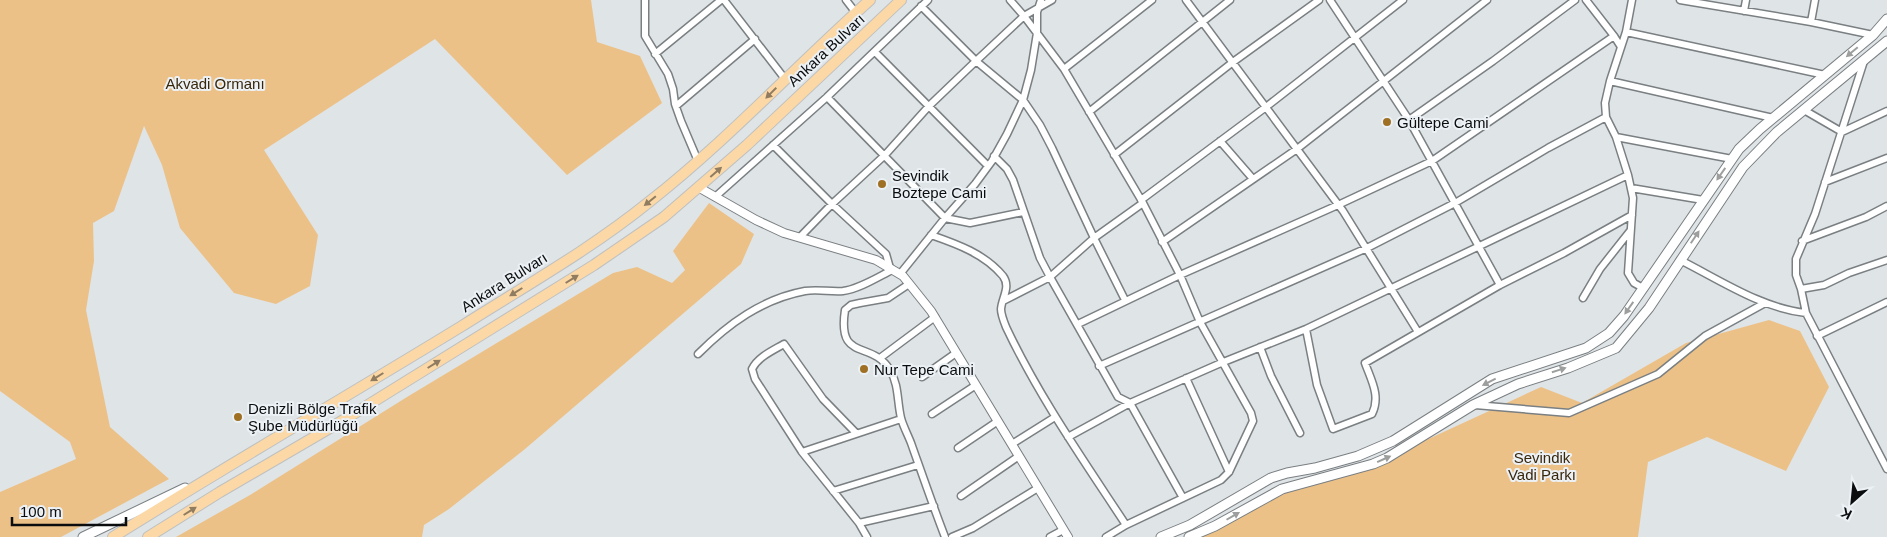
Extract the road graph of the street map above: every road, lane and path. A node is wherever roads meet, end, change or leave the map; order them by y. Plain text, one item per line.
1 (645, 0) edge
2 (722, 0) edge
3 (846, 0) edge
4 (870, 0) edge
5 (901, 0) edge
6 (928, 0) edge
7 (1010, 0) edge
8 (1041, 0) edge
9 (1052, 0) edge
10 (1152, 0) edge
11 (1186, 0) edge
12 (1230, 0) edge
13 (1319, 0) edge
14 (1330, 0) edge
15 (1404, 0) edge
16 (1487, 0) edge
17 (1575, 0) edge
18 (1586, 0) edge
19 (1632, 0) edge
20 (1680, 0) edge
21 (1746, 0) edge
22 (1816, 0) edge
23 (921, 6) junction
24 (1038, 8) junction
25 (1744, 11) junction
26 (856, 13) junction
27 (1024, 16) junction
28 (1887, 19) edge
29 (1202, 21) junction
30 (1811, 22) junction
31 (1626, 32) junction
32 (1037, 33) junction
33 (1873, 35) junction
34 (1614, 36) junction
35 (1356, 37) junction
36 (754, 40) junction
37 (1887, 41) edge
38 (1621, 47) junction
39 (875, 52) junction
40 (655, 54) junction
41 (976, 61) junction
42 (1864, 61) junction
43 (1233, 62) junction
44 (1064, 69) junction
45 (1825, 75) junction
46 (785, 79) junction
47 (1383, 82) junction
48 (1610, 82) junction
49 (828, 97) junction
50 (1023, 100) junction
51 (676, 106) junction
52 (930, 106) junction
53 (1266, 107) junction
54 (1804, 110) junction
55 (1887, 111) edge
56 (1089, 112) junction
57 (1606, 117) junction
58 (1773, 118) junction
59 (1409, 120) junction
60 (1842, 132) junction
61 (1616, 137) junction
62 (1220, 141) junction
63 (773, 144) junction
64 (1296, 149) junction
65 (885, 155) junction
66 (1114, 155) junction
67 (994, 156) junction
68 (1887, 158) edge
69 (1732, 159) junction
70 (698, 161) junction
71 (1432, 161) junction
72 (988, 166) junction
73 (1628, 175) junction
74 (1253, 179) junction
75 (1825, 182) junction
76 (698, 187) junction
77 (1631, 188) junction
78 (715, 197) junction
79 (1703, 200) junction
80 (1142, 202) junction
81 (1455, 203) junction
82 (832, 204) junction
83 (1338, 206) junction
84 (1887, 206) edge
85 (1023, 212) junction
86 (1632, 215) junction
87 (945, 218) junction
88 (1631, 230) junction
89 (931, 235) junction
90 (800, 237) junction
91 (1094, 238) junction
92 (1802, 241) junction
93 (1162, 242) junction
94 (1367, 248) junction
95 (1478, 248) junction
96 (1680, 260) junction
97 (1887, 260) edge
98 (891, 269) junction
99 (900, 274) junction
100 (1180, 275) junction
101 (1050, 277) junction
102 (909, 284) junction
103 (1500, 285) junction
104 (1643, 288) junction
105 (1392, 289) junction
106 (1801, 289) junction
107 (1582, 298) dead end
108 (1125, 300) junction
109 (1003, 301) junction
110 (1887, 302) edge
111 (1765, 303) junction
112 (1806, 313) junction
113 (935, 317) junction
114 (1200, 322) junction
115 (1078, 324) junction
116 (1306, 329) junction
117 (1418, 332) junction
118 (1817, 336) junction
119 (1260, 347) junction
120 (956, 353) junction
121 (698, 354) dead end
122 (880, 358) junction
123 (1221, 362) junction
124 (1099, 366) junction
125 (922, 376) dead end
126 (1186, 378) junction
127 (976, 385) junction
128 (1130, 403) junction
129 (1473, 405) junction
130 (932, 414) dead end
131 (1055, 417) junction
132 (901, 419) junction
133 (998, 421) junction
134 (856, 433) junction
135 (1300, 433) dead end
136 (1068, 437) junction
137 (1012, 444) junction
138 (958, 448) dead end
139 (802, 452) junction
140 (1018, 456) junction
141 (918, 465) junction
142 (1887, 469) edge
143 (1228, 472) junction
144 (206, 478) junction
145 (1038, 488) junction
146 (833, 491) junction
147 (960, 496) dead end
148 (1183, 498) junction
149 (934, 506) junction
150 (860, 523) junction
151 (1126, 525) junction
152 (1065, 534) edge
153 (83, 537) edge
154 (113, 537) edge
155 (148, 537) edge
156 (867, 537) edge
157 (945, 537) edge
158 (952, 537) edge
159 (1050, 537) edge
160 (1106, 537) edge
161 (1160, 537) edge
162 (1189, 537) edge

1 - 40 street
2 - 36 street
2 - 40 street
3 - 26 street
4 - 26 main road, Ankara Bulvarı
76 -> 5 main road, Ankara Bulvarı
6 - 23 street
7 - 27 street
8 - 24 street
9 - 24 street
10 - 44 street
11 - 29 street
12 - 29 street
13 - 43 street
14 - 35 street
15 - 35 street
16 - 47 street
17 - 59 street
18 - 34 street
19 - 31 street
20 - 25 street
21 - 25 street
22 - 30 street
23 - 39 street
23 - 41 street
24 - 27 street
24 - 32 street
25 - 30 street
26 - 46 main road, Ankara Bulvarı
27 - 32 street
27 - 41 street
28 - 33 main road
29 - 43 street
29 - 56 street
30 - 33 street
31 - 38 street
31 - 45 street
32 - 44 street
32 - 50 street
33 -> 45 main road
34 - 38 street
34 - 71 street
35 - 47 street
35 - 53 street
36 - 46 street
36 - 51 street
37 - 42 main road
38 - 48 street
39 - 49 street
39 - 52 street
40 - 51 street
41 - 50 street
41 - 52 street
42 - 54 main road
42 - 60 street
43 - 53 street
43 - 66 street
44 - 56 street
45 - 58 main road
46 -> 70 main road, Ankara Bulvarı
47 - 59 street
47 - 64 street
48 - 57 street
48 - 58 street
49 - 63 street
49 - 65 street
50 - 67 street
50 - 91 street
51 - 70 street
52 - 65 street
52 - 72 street
53 - 62 street
53 - 64 street
54 - 60 street
96 -> 54 main road
55 - 60 street
56 - 66 street
57 - 61 street
57 - 81 street
58 - 69 main road
59 - 71 street
60 - 75 street
61 - 69 street
61 - 73 street
62 - 74 street
62 - 80 street
63 - 78 street
63 - 82 street
64 - 74 street
64 - 83 street
65 - 82 street
65 - 87 street
66 - 80 street
67 - 72 street
67 - 85 street
68 - 75 street
69 -> 79 main road
70 -> 144 main road, Ankara Bulvarı
71 - 81 street
71 - 83 street
72 - 87 street
73 - 77 street
73 - 95 street
74 - 93 street
75 - 92 street
76 - 78 street
155 -> 76 main road, Ankara Bulvarı
77 - 79 street
77 - 86 street
78 - 90 street
79 - 104 main road
80 - 91 street
80 - 93 street
81 - 94 street
81 - 95 street
82 - 90 street
82 - 98 street
83 - 94 street
83 - 100 street
84 - 92 street
85 - 87 street
85 - 101 street
86 - 88 street
86 - 103 street
87 - 89 street
88 - 104 street
88 - 107 street
89 - 99 street
89 - 109 street
90 - 98 street
91 - 101 street
91 - 108 street
92 - 106 street
93 - 100 street
94 - 105 street
94 - 114 street
95 - 103 street
95 - 105 street
96 - 111 street
129 -> 96 main road
97 - 106 street
98 - 99 street
98 - 121 street
99 - 102 street
100 - 108 street
100 - 114 street
101 - 109 street
101 - 115 street
102 - 113 street
102 - 122 street
103 - 117 street
104 -> 161 main road
105 - 116 street
105 - 117 street
106 - 112 street
108 - 115 street
109 - 131 street
110 - 118 street
111 - 112 street
111 - 129 street
112 - 118 street
113 - 120 street
113 - 122 street
114 - 123 street
114 - 124 street
115 - 124 street
116 - 117 street
116 - 119 street
118 - 142 street
119 - 123 street
119 - 135 street
120 - 125 street
120 - 127 street
122 - 132 street
123 - 126 street
123 - 143 street
124 - 128 street
126 - 128 street
126 - 143 street
127 - 130 street
127 - 133 street
128 - 136 street
128 - 148 street
162 -> 129 main road
131 - 136 street
131 - 137 street
132 - 134 street
132 - 141 street
133 - 137 street
133 - 138 street
134 - 139 street
134 - 139 street
136 - 151 street
137 - 140 street
139 - 146 street
140 - 145 street
140 - 147 street
141 - 146 street
141 - 149 street
143 - 148 street
144 - 153 main road
144 - 154 main road, Ankara Bulvarı
145 - 152 street
145 - 158 street
146 - 150 street
148 - 151 street
149 - 150 street
149 - 157 street
150 - 156 street
151 - 160 street
152 - 159 street

